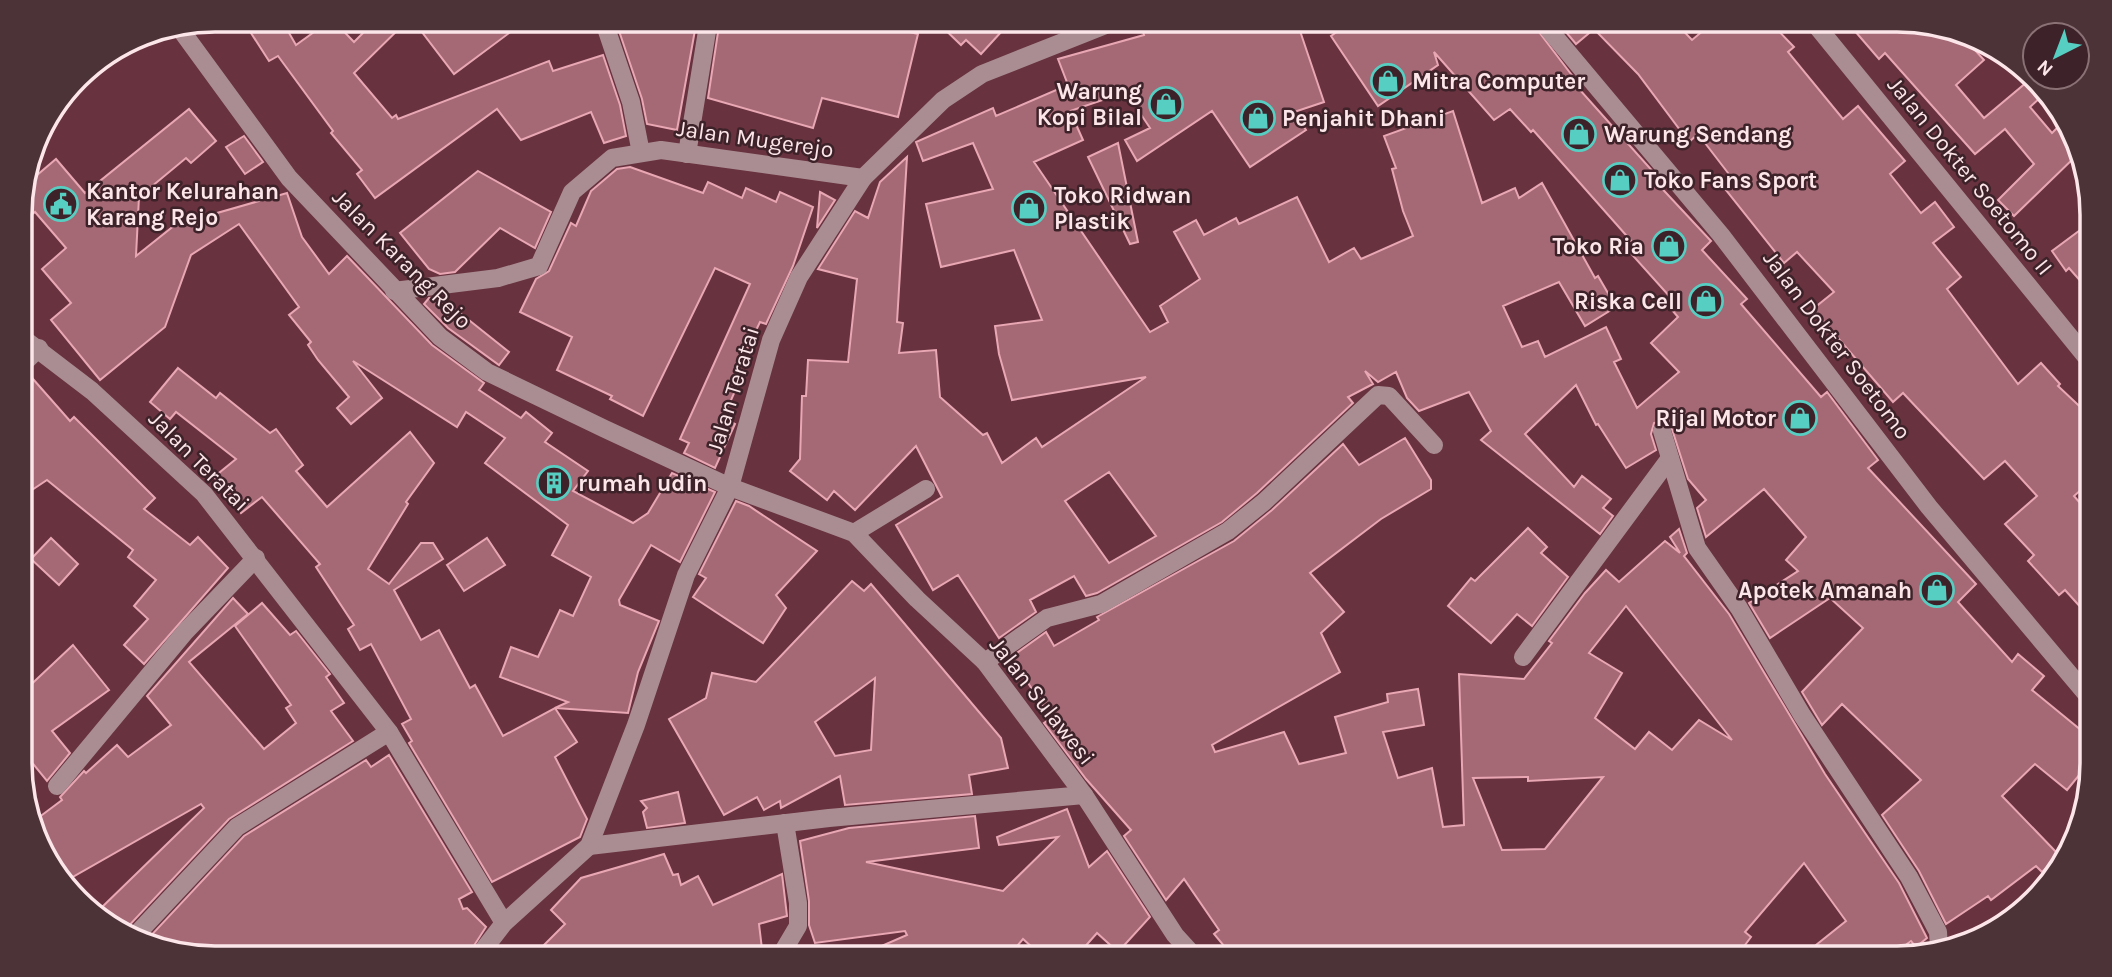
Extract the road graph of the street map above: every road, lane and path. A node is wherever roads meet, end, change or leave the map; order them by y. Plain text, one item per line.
1 (607, 32) edge
2 (707, 32) edge
3 (1088, 32) edge
4 (1551, 32) edge
5 (1822, 32) edge
6 (184, 34) edge
7 (641, 153) junction
8 (687, 154) junction
9 (863, 178) junction
10 (394, 291) junction
11 (32, 344) edge
12 (39, 348) junction
13 (2080, 349) edge
14 (32, 355) edge
15 (1662, 430) dead end
16 (1433, 445) dead end
17 (1670, 457) junction
18 (730, 487) junction
19 (926, 489) dead end
20 (854, 533) junction
21 (256, 558) junction
22 (1523, 657) dead end
23 (985, 662) junction
24 (2080, 687) edge
25 (389, 732) junction
26 (57, 786) dead end
27 (1084, 795) junction
28 (785, 823) junction
29 (589, 846) junction
30 (504, 923) junction
31 (140, 930) edge
32 (1939, 940) edge
33 (1185, 945) edge
34 (486, 946) edge
35 (786, 946) edge

1 - 7 street
2 - 8 street
3 - 9 street, Jalan Teratai
4 - 24 street, Jalan Dokter Soetomo
5 - 13 street, Jalan Dokter Soetomo II
6 - 10 street, Jalan Karang Rejo
7 - 8 street, Jalan Mugerejo
7 - 10 street, Jalan Mugerejo
8 - 9 street, Jalan Mugerejo
9 - 18 street, Jalan Teratai
10 - 18 street, Jalan Karang Rejo
11 - 12 street, Jalan Teratai
12 - 14 street
12 - 21 street, Jalan Teratai
15 - 17 street
16 - 23 street
17 - 22 street
17 - 32 street
18 - 20 street, Jalan Sulawesi
18 - 29 street, Jalan Teratai
19 - 20 street
20 - 23 street, Jalan Sulawesi
21 - 25 street, Jalan Teratai
21 - 26 street
23 - 27 street, Jalan Sulawesi
25 - 30 street, Jalan Teratai
25 - 31 street
27 - 28 street
27 - 33 street, Jalan Sulawesi
28 - 29 street
28 - 35 street
29 - 30 street, Jalan Teratai
30 - 34 street, Jalan Teratai

